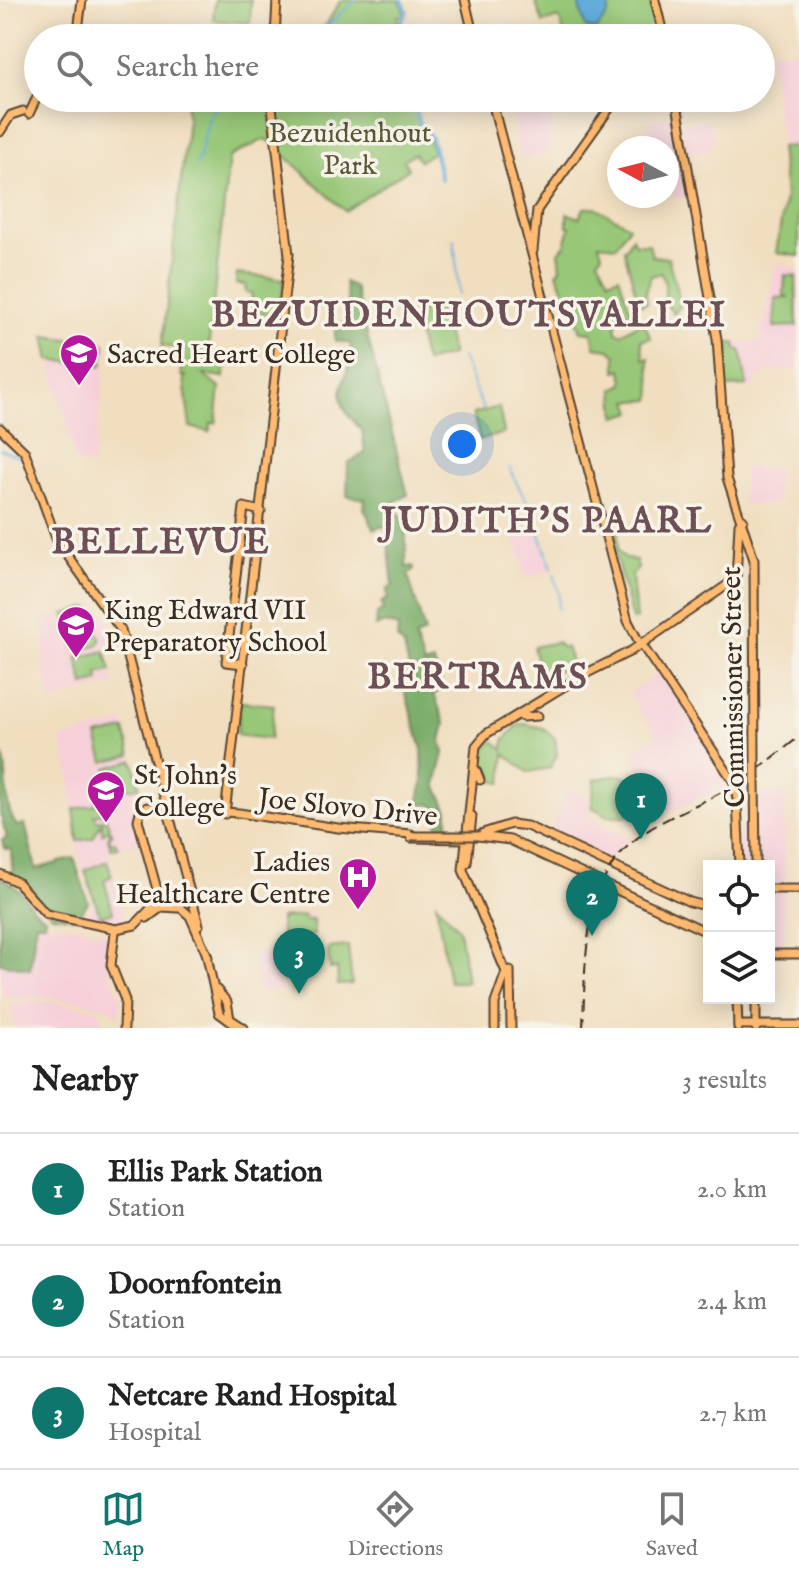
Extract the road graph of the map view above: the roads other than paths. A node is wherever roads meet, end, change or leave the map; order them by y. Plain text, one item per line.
1 (82, 0) edge
2 (277, 0) edge
3 (466, 0) edge
4 (656, 0) edge
5 (663, 23) edge
6 (79, 24) edge
7 (276, 24) edge
8 (472, 24) edge
9 (25, 112) edge
10 (273, 112) edge
11 (495, 112) edge
12 (607, 112) edge
13 (678, 112) edge
14 (0, 132) edge
15 (277, 146) junction
16 (284, 161) dead end
17 (566, 170) junction
18 (551, 179) dead end
19 (549, 192) junction
20 (535, 224) junction
21 (532, 241) junction
22 (566, 383) junction
23 (0, 432) edge
24 (261, 511) junction
25 (743, 519) junction
26 (641, 647) junction
27 (243, 664) junction
28 (483, 738) junction
29 (476, 770) junction
30 (480, 780) dead end
31 (165, 807) junction
32 (149, 809) junction
33 (226, 813) junction
34 (535, 829) junction
35 (373, 832) junction
36 (406, 835) junction
37 (470, 839) junction
38 (377, 841) dead end
39 (532, 850) junction
40 (740, 860) edge
41 (756, 860) edge
42 (0, 875) edge
43 (156, 888) junction
44 (775, 889) edge
45 (799, 889) edge
46 (161, 902) junction
47 (703, 905) edge
48 (186, 914) junction
49 (144, 920) junction
50 (84, 922) junction
51 (99, 930) junction
52 (119, 932) junction
53 (707, 932) edge
54 (113, 944) junction
55 (775, 954) edge
56 (796, 955) edge
57 (207, 956) junction
58 (209, 968) junction
59 (506, 984) junction
60 (222, 1000) junction
61 (737, 1004) edge
62 (756, 1004) edge
63 (120, 1023) edge
64 (241, 1025) edge
65 (799, 1025) edge
66 (738, 1027) edge
67 (756, 1027) edge
68 (496, 1028) edge
69 (510, 1028) edge

1 - 6 main road
2 - 7 main road
3 - 8 main road
4 - 5 main road
9 - 14 main road
10 - 15 main road
11 - 21 main road
12 - 17 main road
13 - 25 main road, Commissioner Street
15 - 16 main road
15 - 24 main road
17 - 19 main road
17 - 20 main road
18 - 19 main road
19 - 20 main road
20 - 21 main road
21 - 22 main road
22 - 26 main road
22 - 26 main road
23 - 31 main road
23 - 31 main road
24 - 27 main road
24 - 27 main road
25 - 26 main road
25 - 41 main road, Commissioner Street, bridge
26 - 28 main road
26 - 28 main road
26 - 40 main road, bridge
27 - 33 main road
28 - 29 main road
28 - 37 main road
29 - 30 main road
29 - 37 main road
31 - 32 main road, Joe Slovo Drive
31 - 33 main road, Joe Slovo Drive
31 - 33 main road, Joe Slovo Drive
31 - 57 main road
32 - 43 main road
32 - 46 main road
33 - 35 main road, Joe Slovo Drive
33 - 36 main road, Joe Slovo Drive
34 - 37 main road, Joe Slovo Drive
34 - 39 main road
34 - 47 main road
35 - 36 main road, Joe Slovo Drive
35 - 38 main road
36 - 37 main road, Joe Slovo Drive, bridge
36 - 37 main road
37 - 39 main road, Joe Slovo Drive
37 - 59 main road
37 - 59 main road
39 - 53 main road, Joe Slovo Drive
42 - 50 main road
42 - 51 main road
43 - 46 main road
43 - 49 main road
44 - 45 main road
46 - 48 main road
46 - 49 main road
46 - 57 main road
48 - 49 main road
48 - 58 main road
49 - 52 main road
50 - 52 main road
50 - 52 main road
51 - 52 main road
51 - 54 main road
52 - 54 main road
52 - 63 main road
54 - 63 main road
55 - 56 main road
57 - 58 main road
57 - 60 main road
58 - 60 main road
59 - 68 main road
59 - 69 main road
60 - 64 main road
60 - 64 main road
61 - 66 main road
62 - 67 main road
65 - 67 main road
66 - 67 main road

